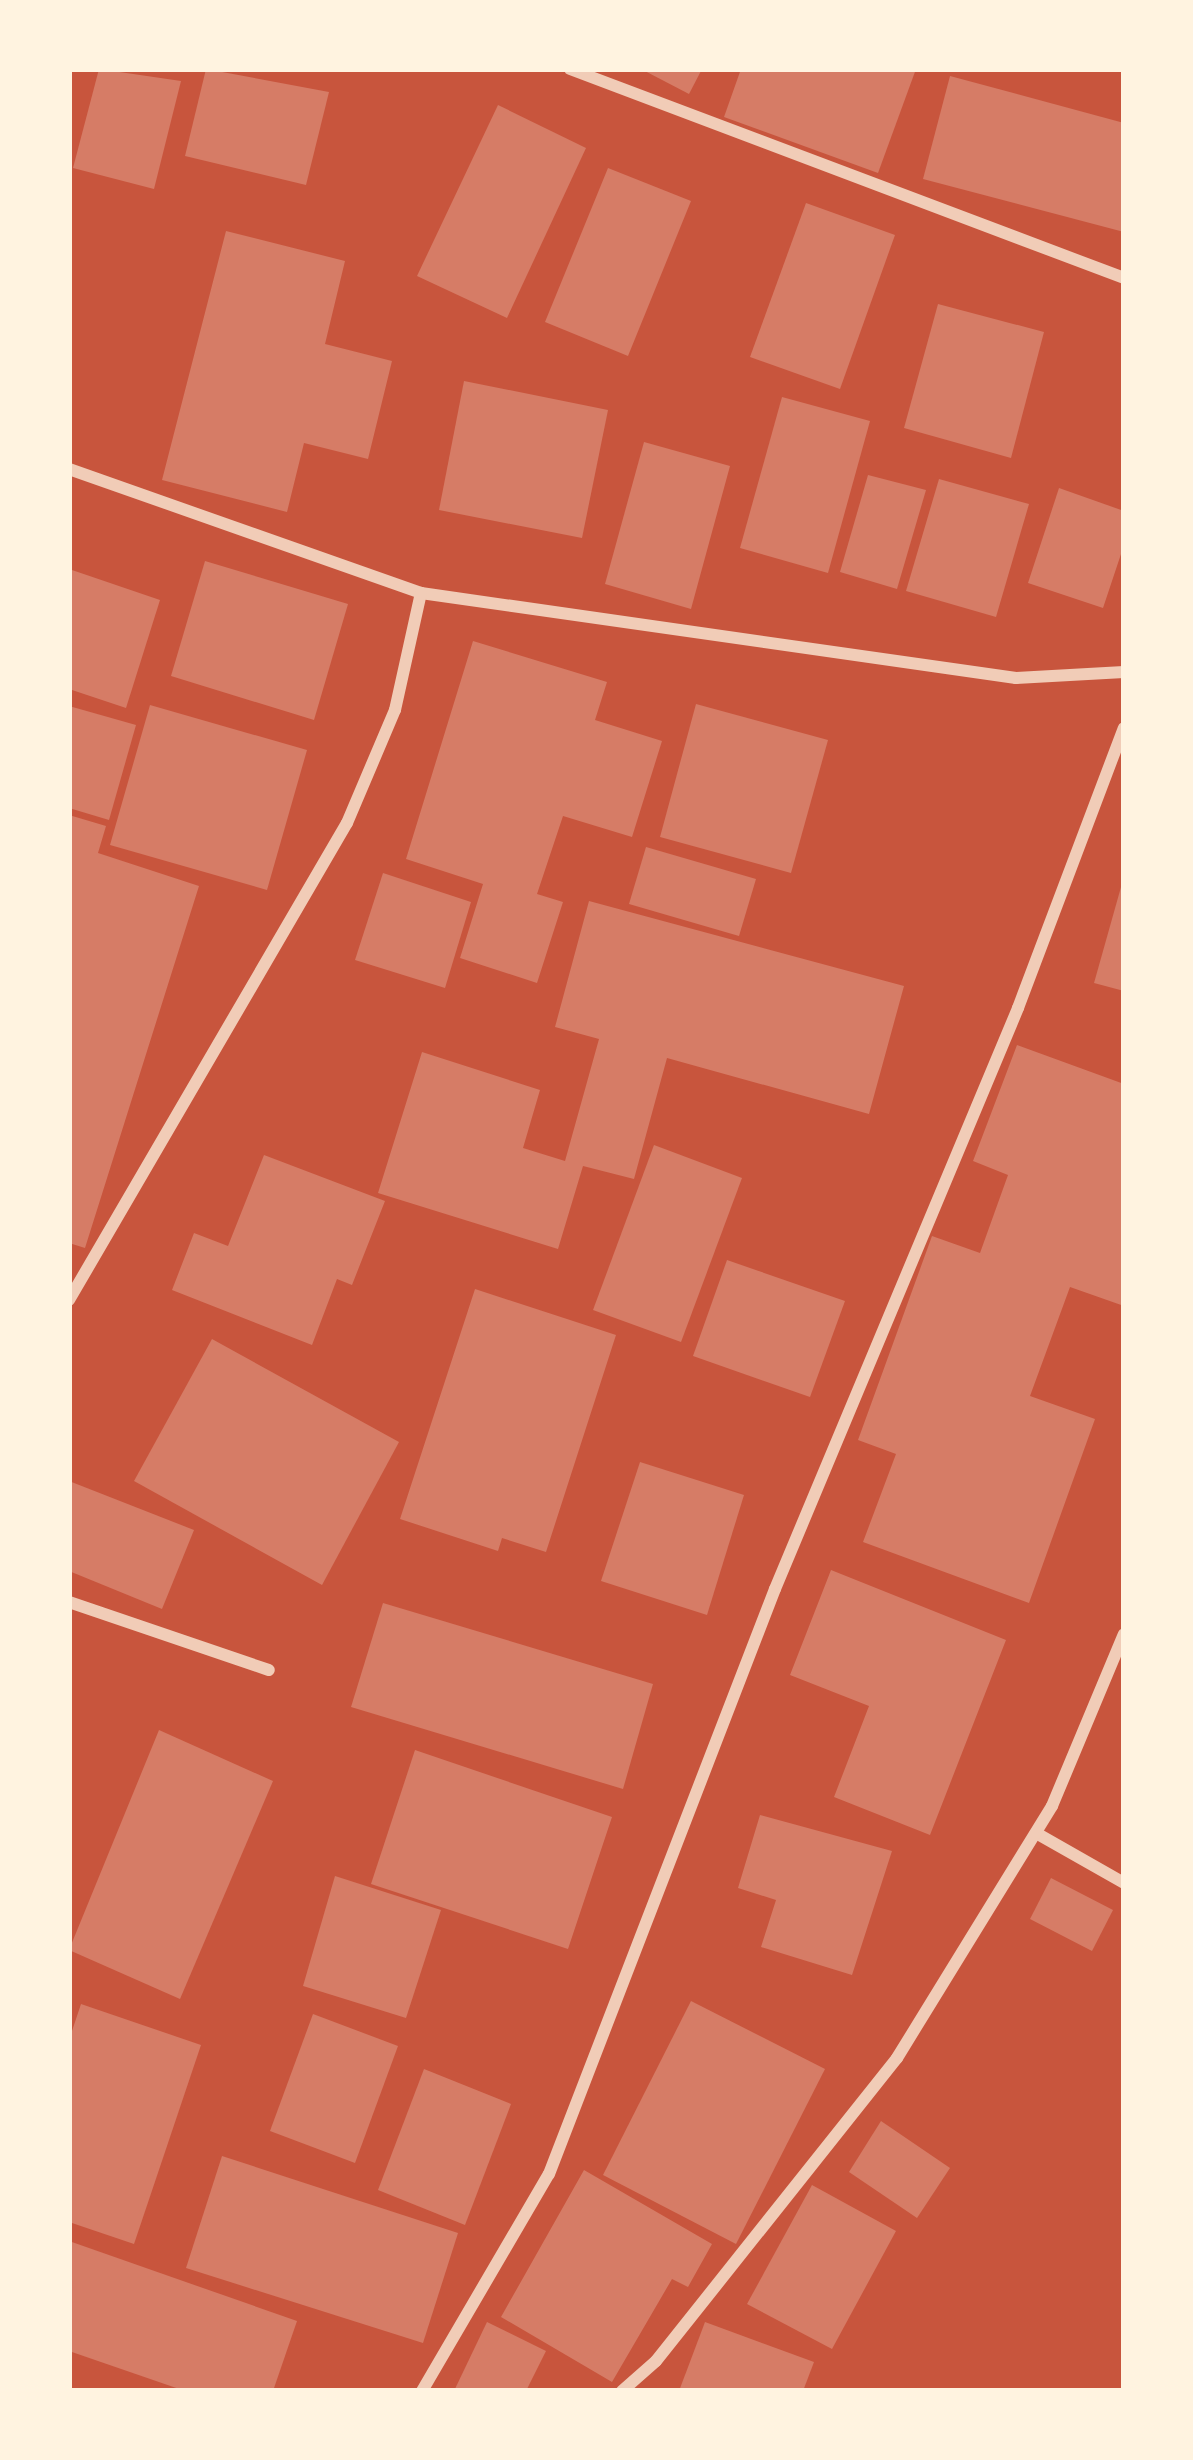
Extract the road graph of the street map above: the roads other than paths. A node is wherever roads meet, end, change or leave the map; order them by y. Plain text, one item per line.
1 (570, 69) edge
2 (1124, 278) edge
3 (69, 469) edge
4 (421, 592) junction
5 (1124, 672) edge
6 (1124, 728) edge
7 (69, 1300) edge
8 (69, 1602) edge
9 (1124, 1634) edge
10 (269, 1670) dead end
11 (1036, 1833) junction
12 (1124, 1882) edge
13 (422, 2391) edge
14 (622, 2391) edge

1 - 2 street
3 - 4 street
4 - 5 street
4 - 7 street
6 - 13 street
8 - 10 street
9 - 11 street
11 - 12 street
11 - 14 street

